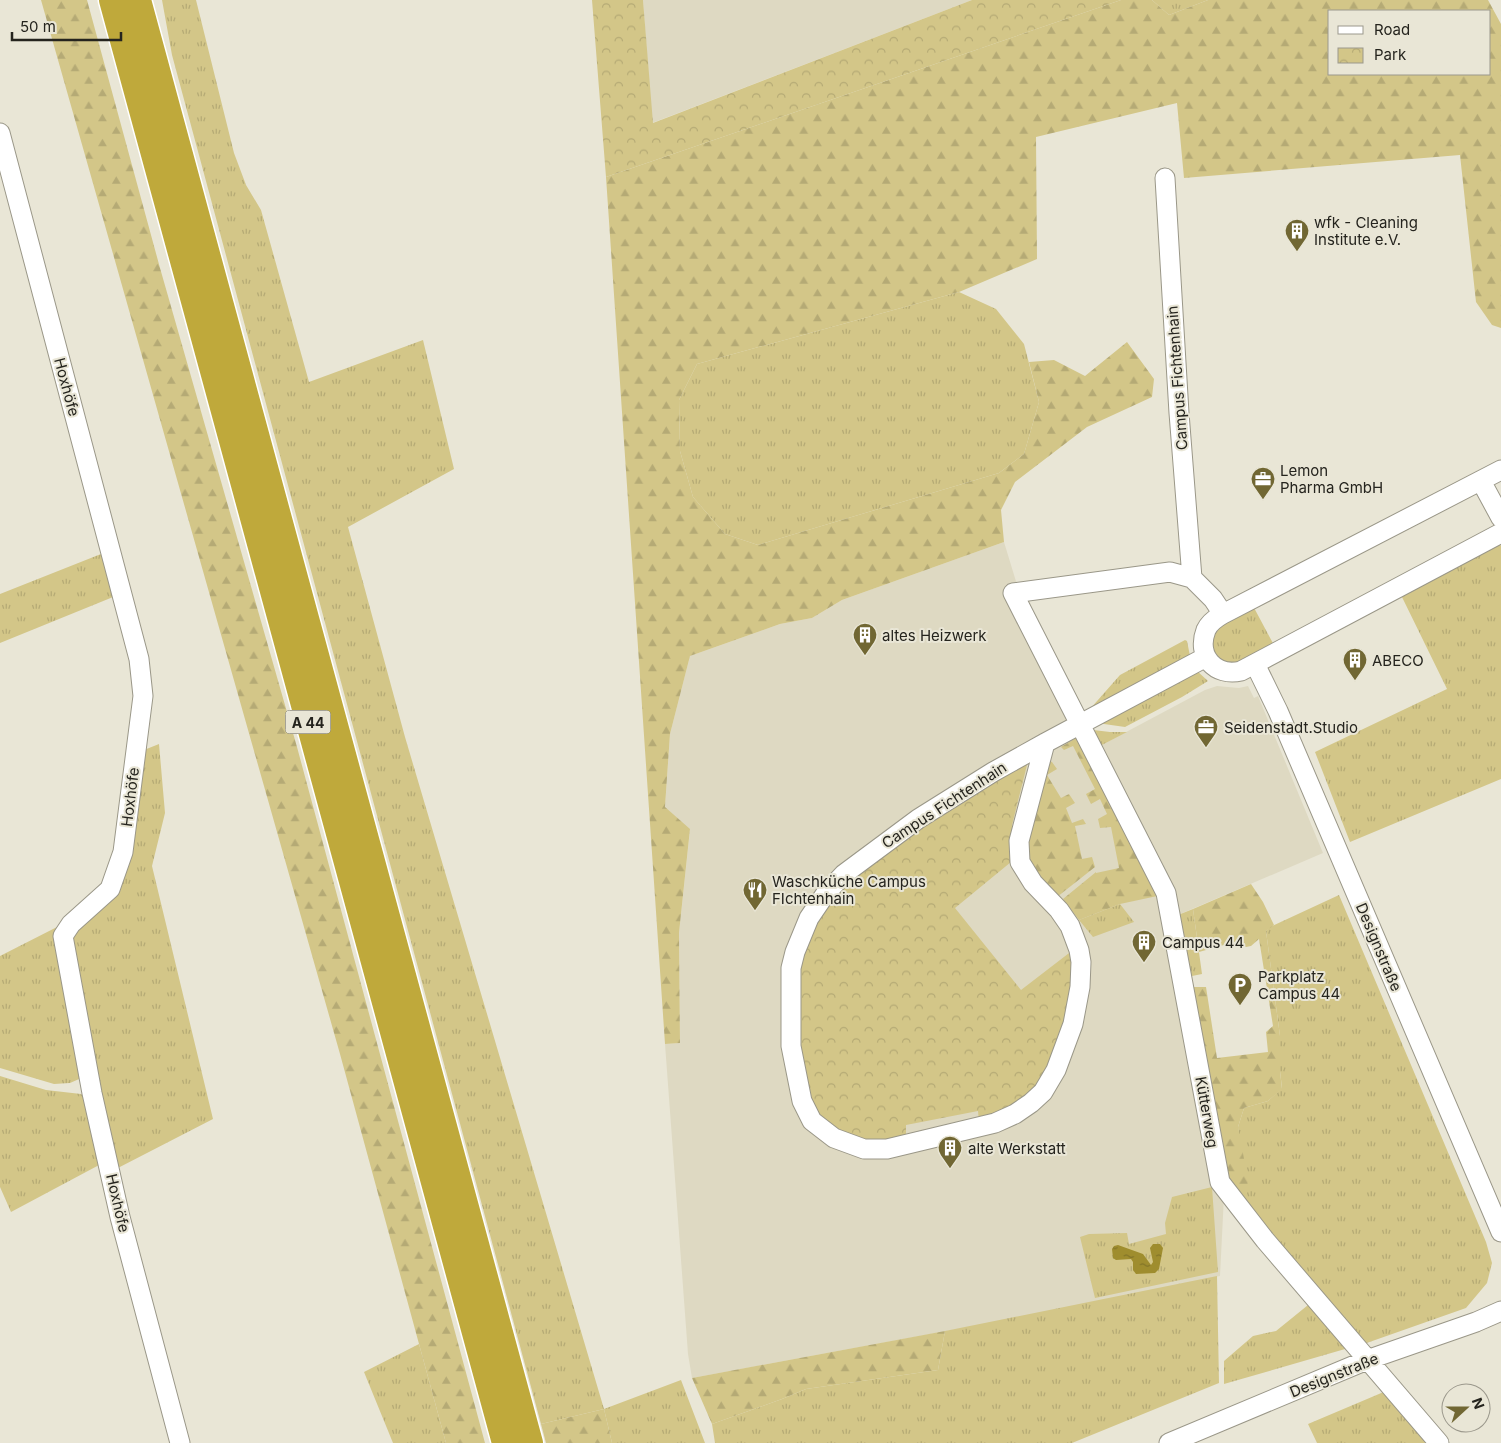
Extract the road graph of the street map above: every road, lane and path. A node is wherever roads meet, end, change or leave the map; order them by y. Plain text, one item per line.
1 (112, 0) edge
2 (138, 0) edge
3 (152, 0) edge
4 (165, 99) junction
5 (0, 133) edge
6 (1165, 178) dead end
7 (1501, 470) edge
8 (1481, 481) junction
9 (1501, 518) edge
10 (1501, 533) edge
11 (1192, 578) junction
12 (1223, 614) junction
13 (1206, 657) junction
14 (1255, 664) junction
15 (1080, 724) junction
16 (1045, 743) junction
17 (1501, 1232) edge
18 (1501, 1311) edge
19 (1367, 1360) junction
20 (180, 1443) edge
21 (505, 1443) edge
22 (530, 1443) edge
23 (1169, 1443) edge
24 (1439, 1443) edge

1 - 21 highway, A 44
2 - 4 highway, A 44
3 - 4 highway
4 - 22 highway, A 44
5 - 20 street, Hoxhöfe
6 - 11 street, Campus Fichtenhain
7 - 8 street
8 - 9 street
8 - 12 street
10 - 14 street
11 - 12 street
11 - 15 street
12 - 13 street
13 - 14 street
13 - 15 street, Campus Fichtenhain
14 - 17 street, Designstraße
15 - 16 street, Campus Fichtenhain
15 - 19 street, Kütterweg
16 - 16 street, Campus Fichtenhain
18 - 19 street, Designstraße
19 - 23 street, Designstraße
19 - 24 street, Kütterweg

